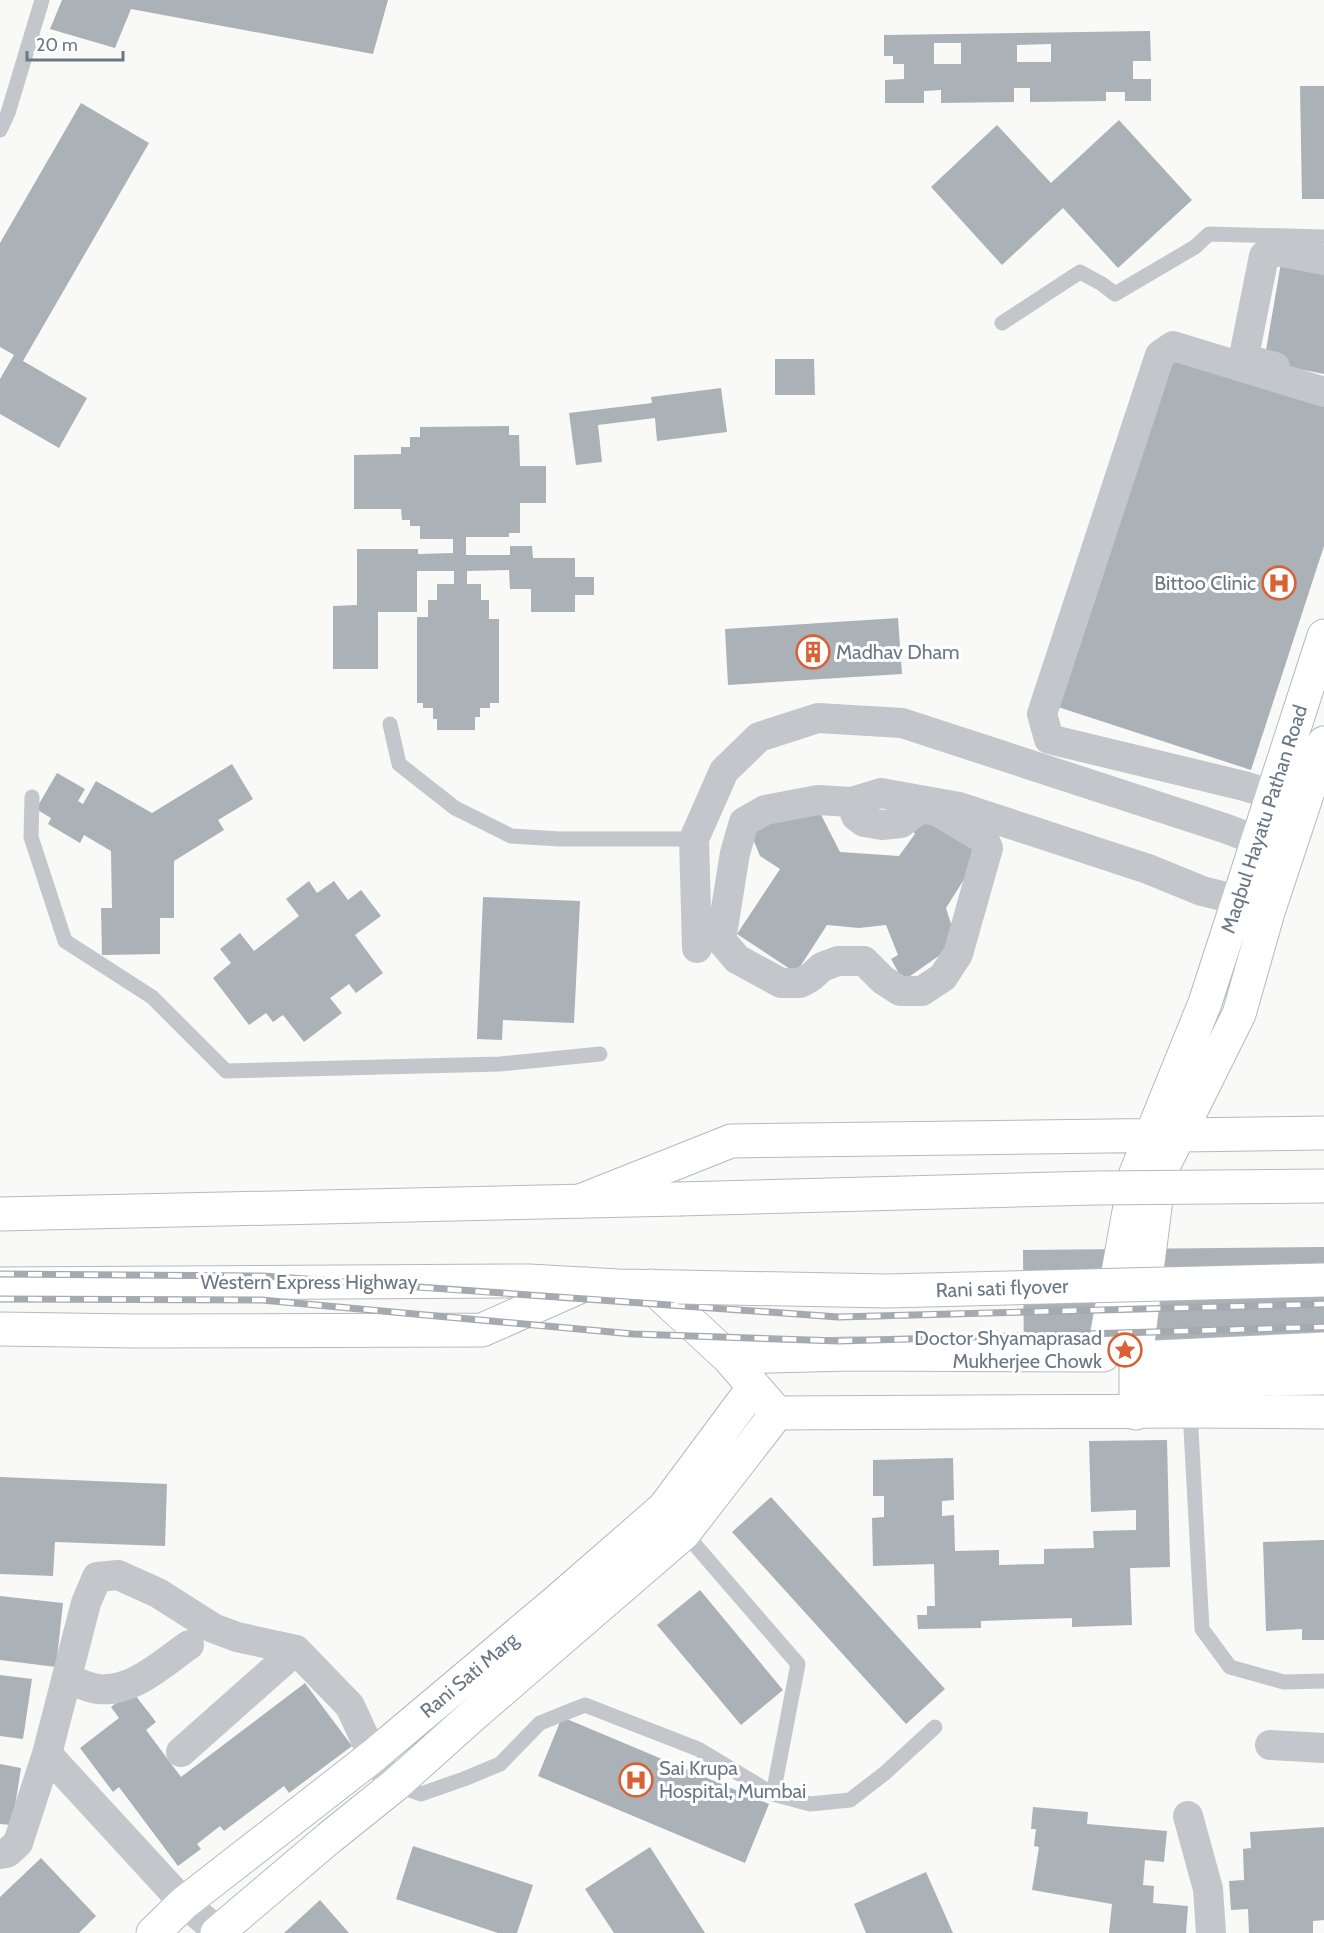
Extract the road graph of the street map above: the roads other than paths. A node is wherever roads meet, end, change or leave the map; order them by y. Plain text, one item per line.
1 (42, 0) edge
2 (0, 130) edge
3 (1324, 237) edge
4 (1324, 260) edge
5 (1002, 323) dead end
6 (1324, 380) edge
7 (1324, 392) edge
8 (1324, 636) edge
9 (390, 724) dead end
10 (1324, 743) edge
11 (1272, 794) junction
12 (32, 797) dead end
13 (851, 802) junction
14 (1303, 805) junction
15 (694, 839) junction
16 (1257, 841) junction
17 (1288, 852) junction
18 (1238, 900) junction
19 (1268, 912) junction
20 (697, 948) dead end
21 (600, 1054) dead end
22 (1324, 1133) edge
23 (1163, 1136) junction
24 (1324, 1186) edge
25 (579, 1201) junction
26 (0, 1214) edge
27 (1324, 1280) edge
28 (0, 1284) edge
29 (602, 1285) junction
30 (665, 1287) junction
31 (0, 1329) edge
32 (1324, 1349) edge
33 (728, 1357) junction
34 (1324, 1378) edge
35 (1136, 1384) junction
36 (754, 1387) junction
37 (1190, 1411) junction
38 (1324, 1412) edge
39 (777, 1413) junction
40 (674, 1520) junction
41 (189, 1646) dead end
42 (296, 1650) junction
43 (489, 1658) junction
44 (67, 1679) junction
45 (1324, 1681) edge
46 (510, 1683) junction
47 (935, 1727) dead end
48 (1270, 1744) dead end
49 (1324, 1748) edge
50 (181, 1752) dead end
51 (47, 1754) junction
52 (373, 1756) junction
53 (395, 1785) junction
54 (773, 1794) junction
55 (1188, 1816) dead end
56 (0, 1854) edge
57 (184, 1903) junction
58 (218, 1932) edge
59 (153, 1933) edge
60 (1211, 1933) edge

1 - 2 lane
3 - 5 lane
4 - 6 street
7 - 11 street
8 - 11 main road, Maqbul Hayatu Pathan Road
9 - 15 lane
10 - 14 main road
11 - 14 street
11 - 16 main road, Maqbul Hayatu Pathan Road
12 - 21 lane
13 - 13 street
13 - 18 street
14 - 17 main road
15 - 16 street
15 - 20 street
16 - 17 street
16 - 18 main road, Maqbul Hayatu Pathan Road
17 - 19 main road
18 - 19 street
18 - 23 main road, Maqbul Hayatu Pathan Road
19 - 23 main road
22 - 23 main road
23 - 25 main road
23 - 33 main road
23 - 35 main road
24 - 25 main road, bridge
25 - 26 main road
27 - 30 main road, Rani sati flyover, bridge
28 - 29 main road, Western Express Highway
29 - 30 main road, Rani sati flyover
29 - 31 main road
30 - 33 main road
32 - 35 main road
33 - 36 main road
34 - 35 main road
35 - 37 main road
35 - 39 main road
36 - 39 main road
36 - 40 main road, Rani Sati Marg
37 - 38 main road
37 - 45 lane
39 - 40 main road, Rani Sati Marg
40 - 43 main road, Rani Sati Marg
40 - 46 main road, Rani Sati Marg
40 - 54 lane
41 - 44 street
42 - 44 street
42 - 50 street
42 - 52 street
43 - 46 main road
43 - 52 main road, Rani Sati Marg
44 - 51 street
46 - 53 main road, Rani Sati Marg
47 - 54 lane
48 - 49 street
51 - 56 street
51 - 57 street
52 - 53 street
52 - 57 main road, Rani Sati Marg
53 - 54 lane
53 - 58 main road, Rani Sati Marg
55 - 60 street
57 - 58 street
57 - 59 main road, Rani Sati Marg

